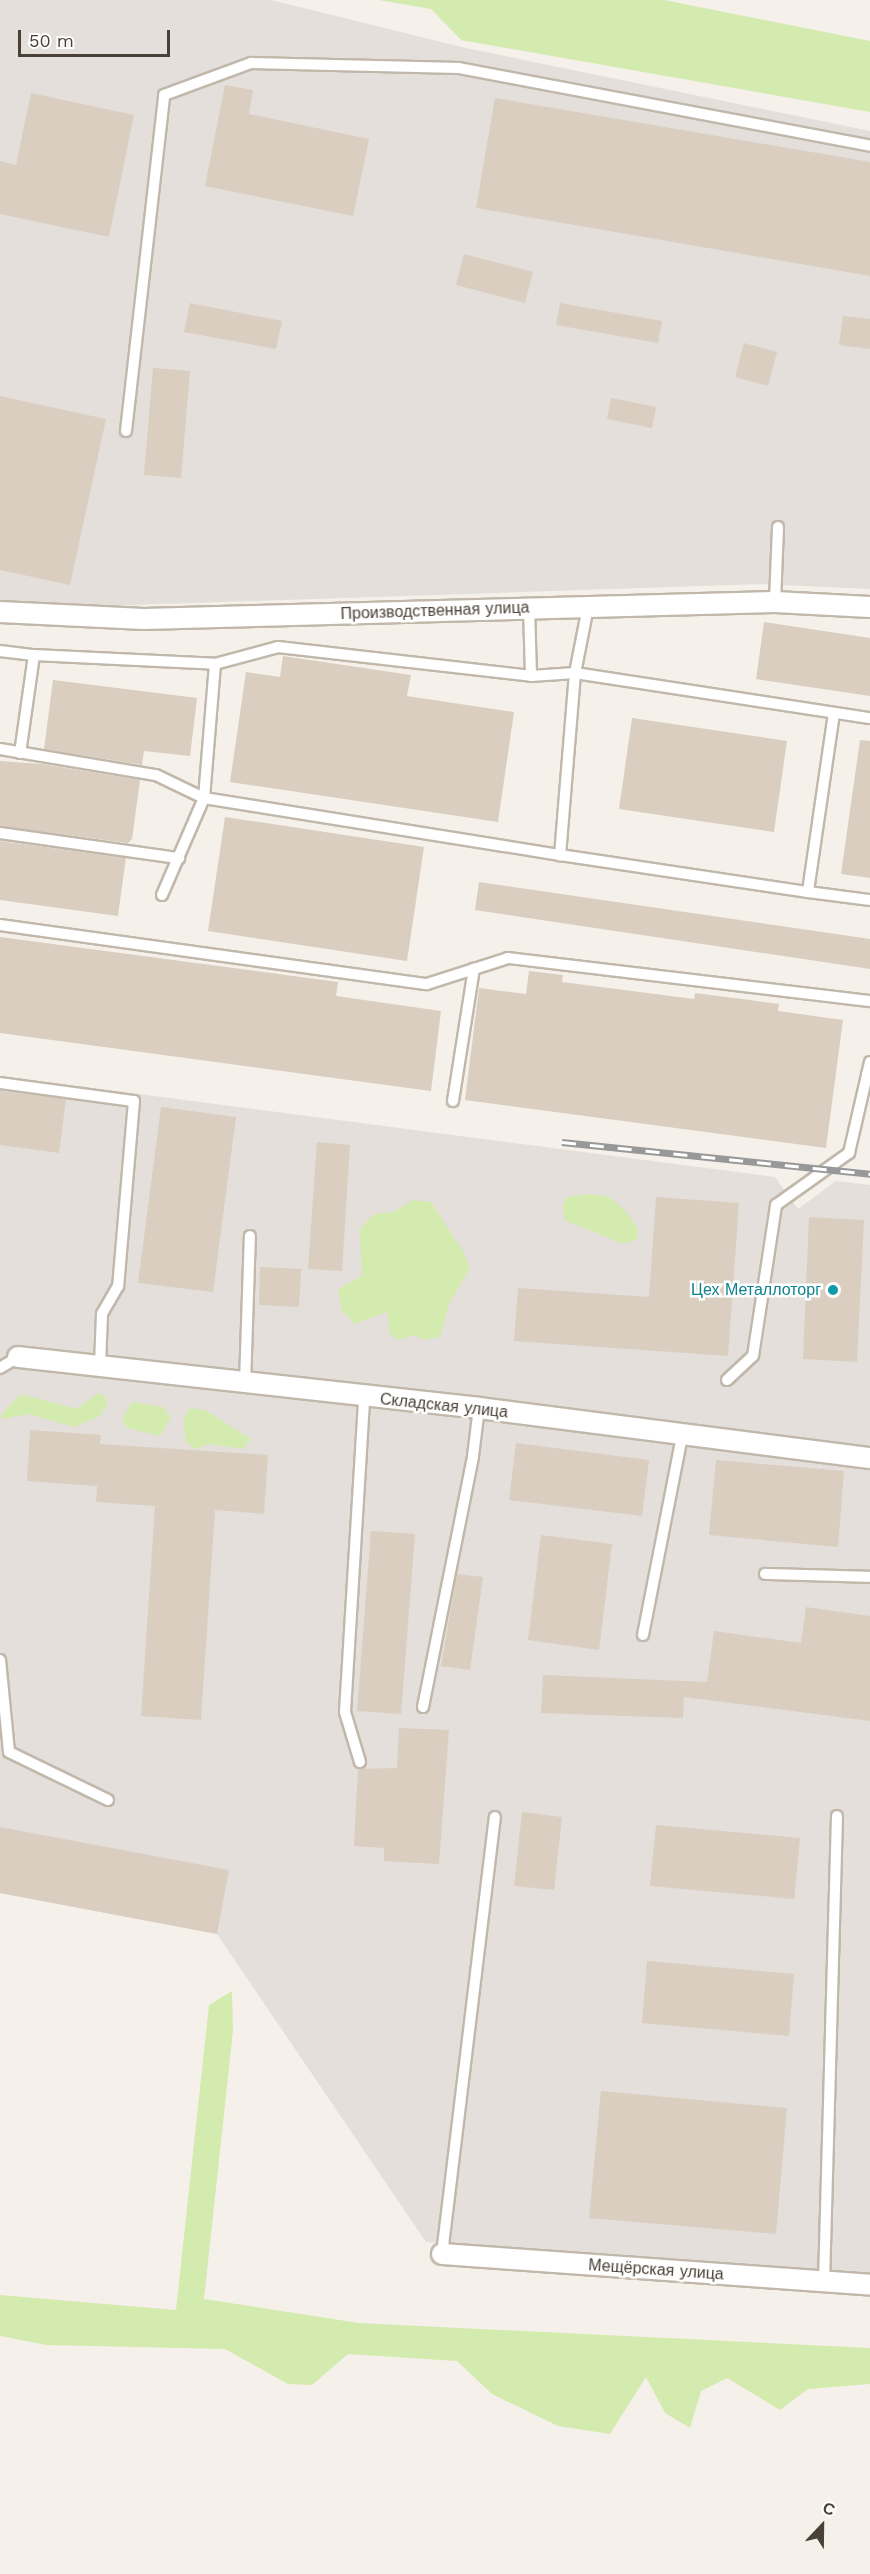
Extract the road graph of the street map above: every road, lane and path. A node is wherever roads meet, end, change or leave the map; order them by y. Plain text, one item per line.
1 (870, 146) edge
2 (126, 431) dead end
3 (778, 527) dead end
4 (775, 602) junction
5 (588, 607) junction
6 (870, 607) edge
7 (529, 608) junction
8 (0, 612) edge
9 (0, 651) edge
10 (34, 655) junction
11 (215, 664) junction
12 (576, 673) junction
13 (531, 676) junction
14 (834, 713) junction
15 (870, 718) edge
16 (0, 749) edge
17 (20, 753) junction
18 (204, 798) junction
19 (0, 833) edge
20 (560, 855) junction
21 (179, 858) junction
22 (808, 892) junction
23 (162, 895) dead end
24 (870, 900) edge
25 (0, 925) edge
26 (474, 969) junction
27 (870, 1001) edge
28 (870, 1062) edge
29 (868, 1075) edge
30 (0, 1083) edge
31 (453, 1101) dead end
32 (250, 1236) dead end
33 (18, 1357) joint
34 (100, 1366) junction
35 (0, 1368) edge
36 (727, 1380) dead end
37 (245, 1384) junction
38 (364, 1398) junction
39 (479, 1408) junction
40 (682, 1436) junction
41 (870, 1458) edge
42 (765, 1574) dead end
43 (870, 1577) edge
44 (643, 1635) dead end
45 (0, 1660) edge
46 (423, 1707) dead end
47 (360, 1762) dead end
48 (108, 1800) dead end
49 (495, 1816) dead end
50 (837, 1816) dead end
51 (442, 2254) joint
52 (824, 2282) junction
53 (870, 2285) edge

1 - 2 lane
3 - 4 lane
4 - 5 street, Производственная улица
4 - 6 street, Производственная улица
5 - 7 street, Производственная улица
5 - 12 lane
7 - 8 street, Производственная улица
7 - 13 lane
9 - 10 lane
10 - 11 lane
10 - 17 lane
11 - 13 lane
11 - 18 lane
12 - 13 lane
12 - 14 lane
12 - 20 lane
14 - 15 lane
14 - 22 lane
16 - 17 lane
17 - 18 lane
18 - 20 lane
18 - 21 lane
19 - 21 lane
20 - 22 lane
21 - 23 lane
22 - 24 lane
25 - 26 lane
26 - 27 lane
26 - 31 lane
28 - 29 lane
29 - 36 lane
30 - 34 lane
32 - 37 lane
33 - 34 street, Складская улица
33 - 35 lane
34 - 37 street, Складская улица
37 - 38 street, Складская улица
38 - 39 street, Складская улица
38 - 47 lane
39 - 40 street, Складская улица
39 - 46 lane
40 - 41 street, Складская улица
40 - 44 lane
42 - 43 lane
45 - 48 lane
49 - 51 lane
50 - 52 lane
51 - 52 street, Мещёрская улица
52 - 53 street, Мещёрская улица

